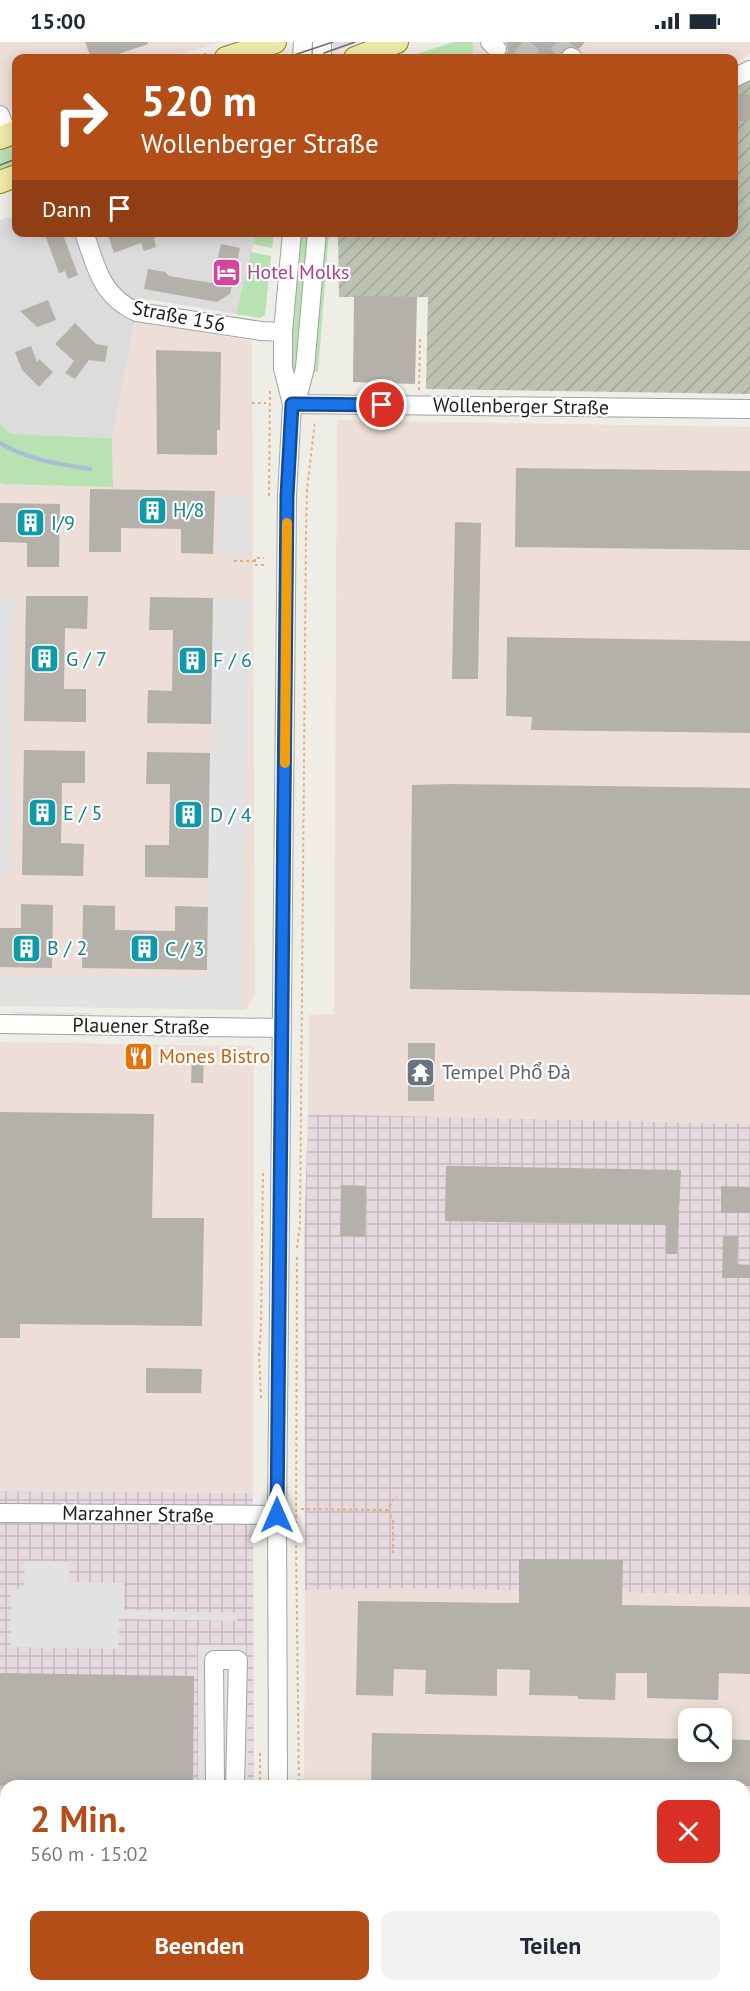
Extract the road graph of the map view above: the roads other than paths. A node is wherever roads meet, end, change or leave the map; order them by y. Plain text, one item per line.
1 (275, 42) edge
2 (398, 42) edge
3 (236, 51) edge
4 (366, 54) edge
5 (86, 237) edge
6 (292, 237) edge
7 (317, 237) edge
8 (283, 332) junction
9 (292, 404) junction
10 (750, 409) edge
11 (0, 1024) edge
12 (282, 1028) junction
13 (0, 1513) edge
14 (277, 1515) junction
15 (215, 1780) edge
16 (235, 1780) edge
17 (278, 1780) edge

1 - 3 main road
2 - 4 main road
5 - 8 street, Straße 156
6 - 8 street
7 - 9 street
8 - 9 street
9 - 10 street, Wollenberger Straße
9 - 12 street
11 - 12 street, Plauener Straße
12 - 14 street
13 - 14 street, Marzahner Straße
14 - 17 street
15 - 16 street

